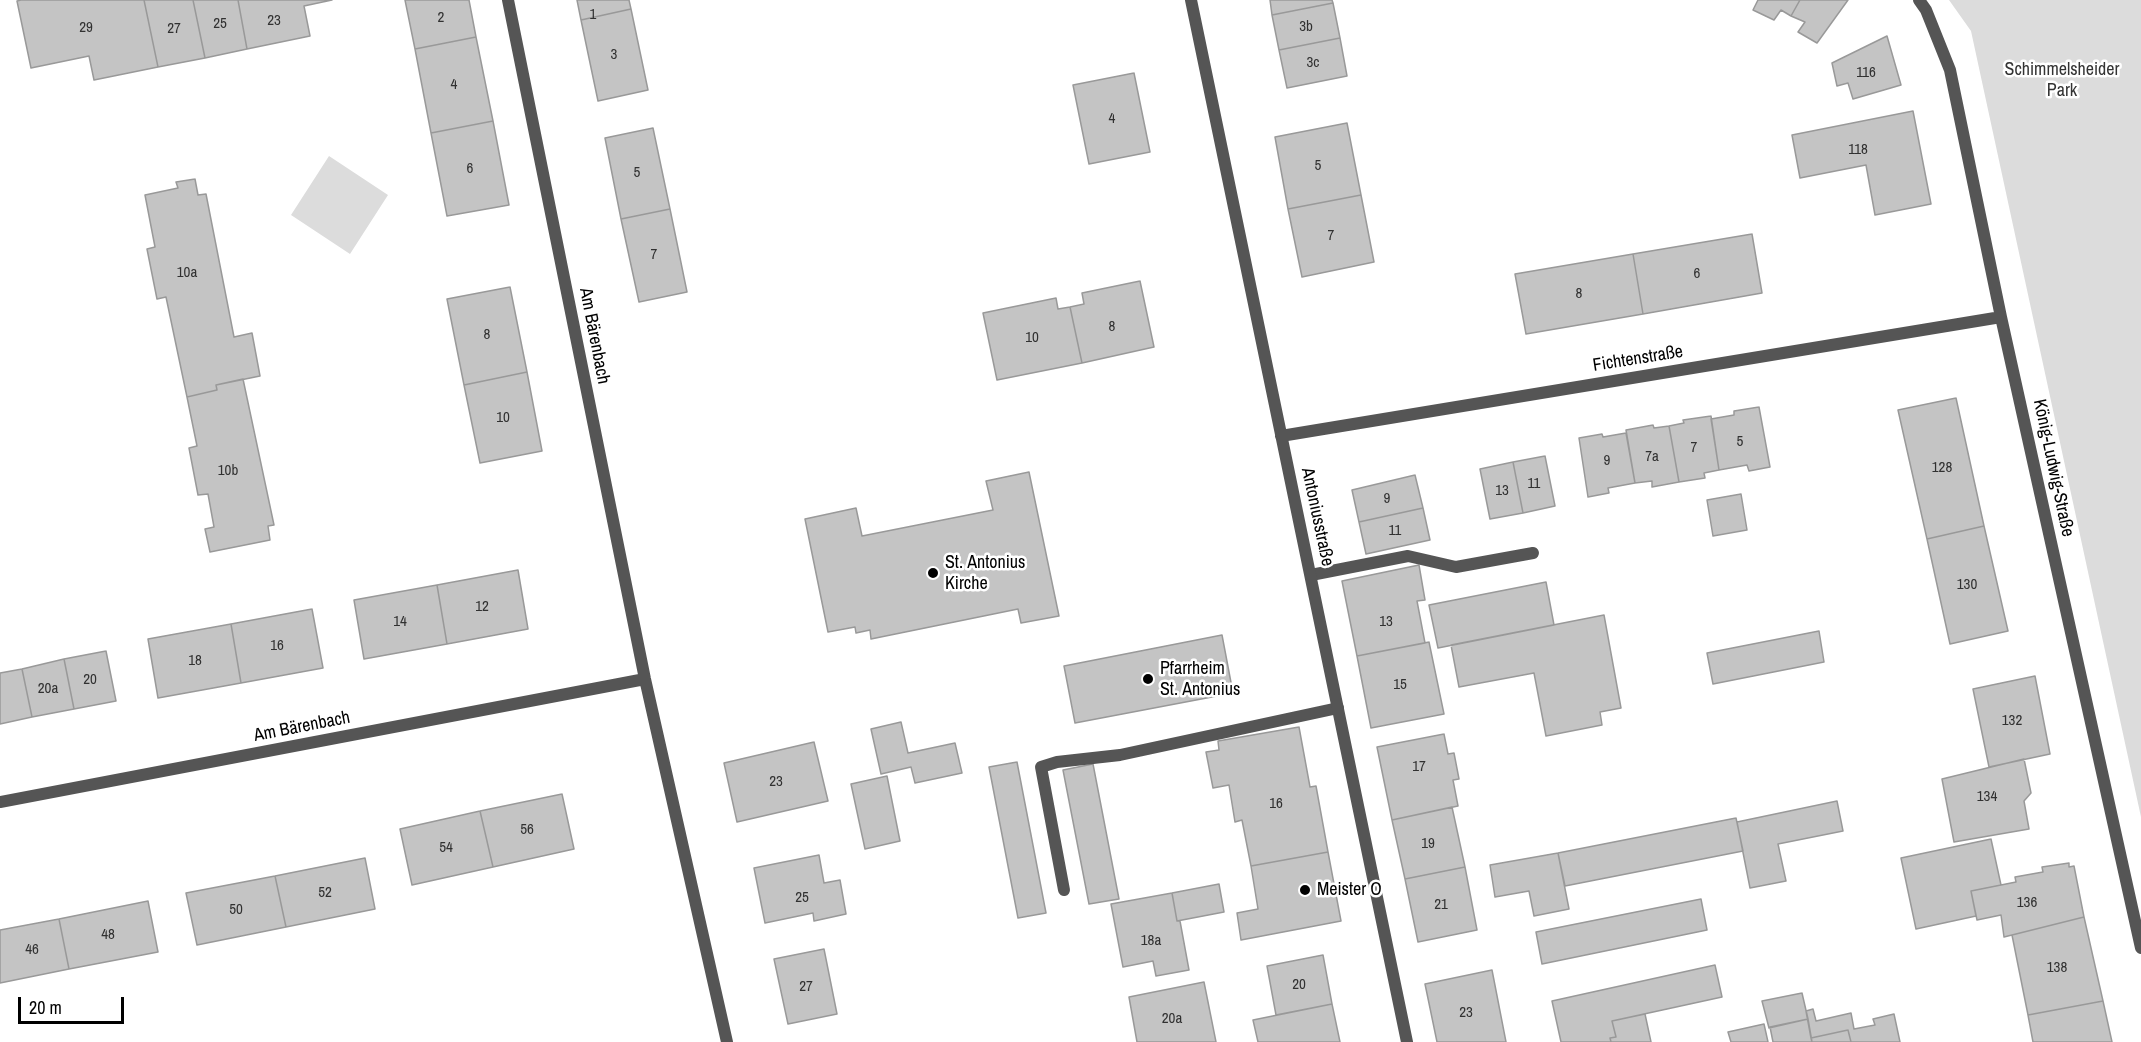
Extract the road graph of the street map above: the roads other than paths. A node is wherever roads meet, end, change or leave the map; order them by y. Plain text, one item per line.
1 (508, 0) edge
2 (1191, 0) edge
3 (1919, 0) edge
4 (2001, 317) junction
5 (1281, 436) junction
6 (1533, 553) dead end
7 (1311, 575) junction
8 (645, 679) junction
9 (1338, 708) junction
10 (0, 802) edge
11 (1064, 890) dead end
12 (2141, 948) edge
13 (727, 1042) edge
14 (1407, 1042) edge

1 - 8 street, Am Bärenbach
2 - 5 street, Antoniusstraße
3 - 4 street, König-Ludwig-Straße
4 - 5 street, Fichtenstraße
4 - 12 street, König-Ludwig-Straße
5 - 7 street, Antoniusstraße
6 - 7 street
7 - 9 street, Antoniusstraße
8 - 10 street, Am Bärenbach
8 - 13 street, Am Bärenbach
9 - 11 street
9 - 14 street, Antoniusstraße

